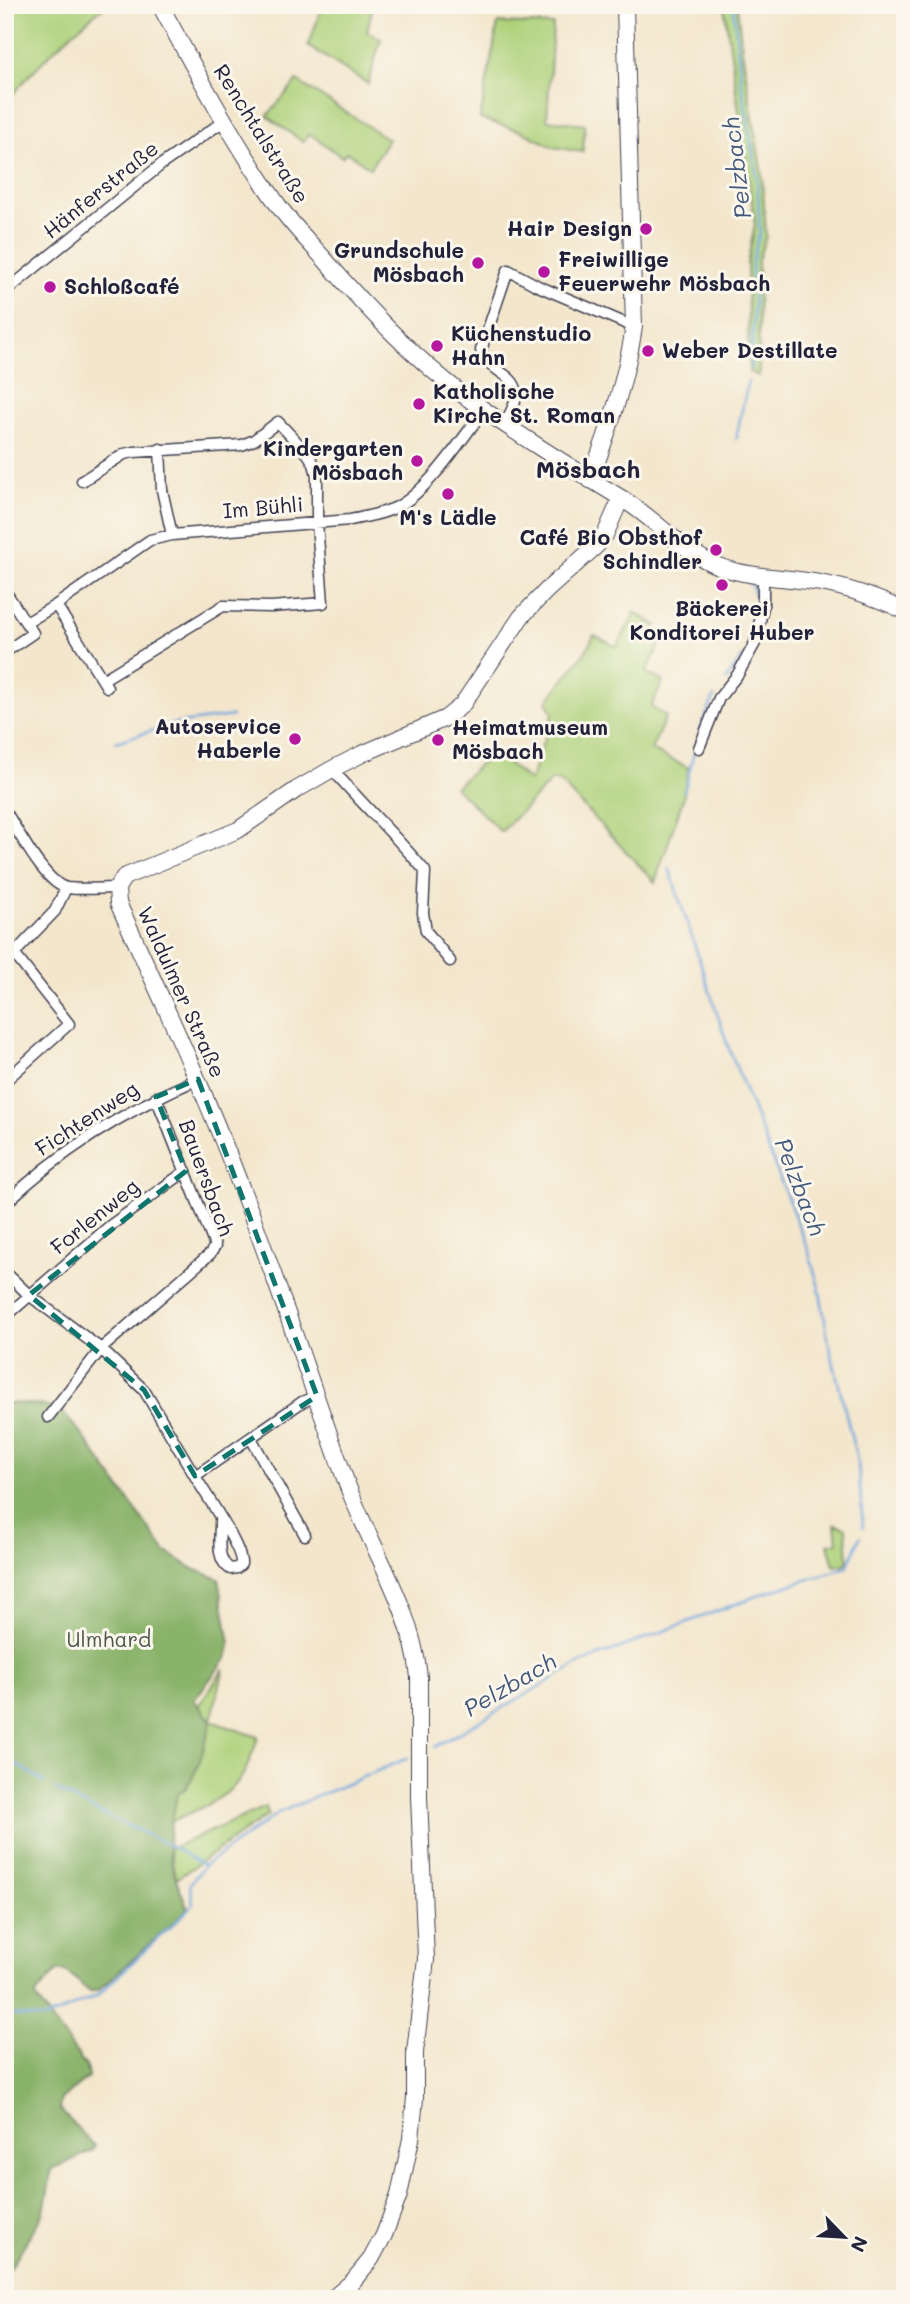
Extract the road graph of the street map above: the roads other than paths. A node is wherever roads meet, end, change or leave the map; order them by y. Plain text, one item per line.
1 (160, 5) edge
2 (625, 5) edge
3 (224, 121) junction
4 (5, 292) edge
5 (634, 327) junction
6 (485, 410) junction
7 (504, 424) junction
8 (160, 449) junction
9 (590, 480) junction
10 (82, 481) dead end
11 (621, 498) junction
12 (317, 523) junction
13 (172, 535) junction
14 (763, 575) junction
15 (7, 594) edge
16 (56, 605) junction
17 (905, 611) edge
18 (26, 623) junction
19 (5, 652) edge
20 (699, 748) dead end
21 (332, 769) junction
22 (6, 813) edge
23 (66, 887) junction
24 (117, 888) junction
25 (15, 955) junction
26 (450, 961) dead end
27 (5, 963) edge
28 (198, 1079) junction
29 (5, 1081) edge
30 (156, 1097) junction
31 (186, 1171) junction
32 (5, 1204) edge
33 (5, 1272) edge
34 (29, 1295) junction
35 (5, 1317) edge
36 (101, 1349) junction
37 (317, 1396) junction
38 (48, 1417) dead end
39 (251, 1438) junction
40 (195, 1476) junction
41 (220, 1518) dead end
42 (305, 1535) dead end
43 (332, 2299) edge

1 - 3 street, Renchtalstraße
2 - 5 street
3 - 4 street, Hänferstraße
3 - 6 street, Renchtalstraße
5 - 7 street
5 - 9 street
6 - 7 street, Renchtalstraße
6 - 12 street, Im Bühli
7 - 9 street, Renchtalstraße
8 - 10 street
8 - 12 street
8 - 13 street
9 - 11 street, Renchtalstraße
11 - 14 street, Renchtalstraße
11 - 21 street, Waldulmer Straße
12 - 13 street, Im Bühli
12 - 16 street
13 - 16 street, Im Bühli
14 - 17 street, Renchtalstraße
14 - 20 street
15 - 18 street
16 - 18 street, Im Bühli
18 - 19 street
21 - 24 street, Waldulmer Straße
21 - 26 street
22 - 23 street
23 - 24 street
23 - 25 street
24 - 28 street, Waldulmer Straße
25 - 27 street
25 - 29 street
28 - 30 street, Fichtenweg
28 - 37 street, Waldulmer Straße
30 - 31 street, Bauersbach
30 - 32 street, Fichtenweg
31 - 34 street, Forlenweg
31 - 36 street, Bauersbach
33 - 34 street
34 - 35 street, Forlenweg
34 - 36 street
36 - 38 street
36 - 40 street
37 - 39 street
37 - 43 street, Waldulmer Straße
39 - 40 street
39 - 42 street
40 - 41 street

